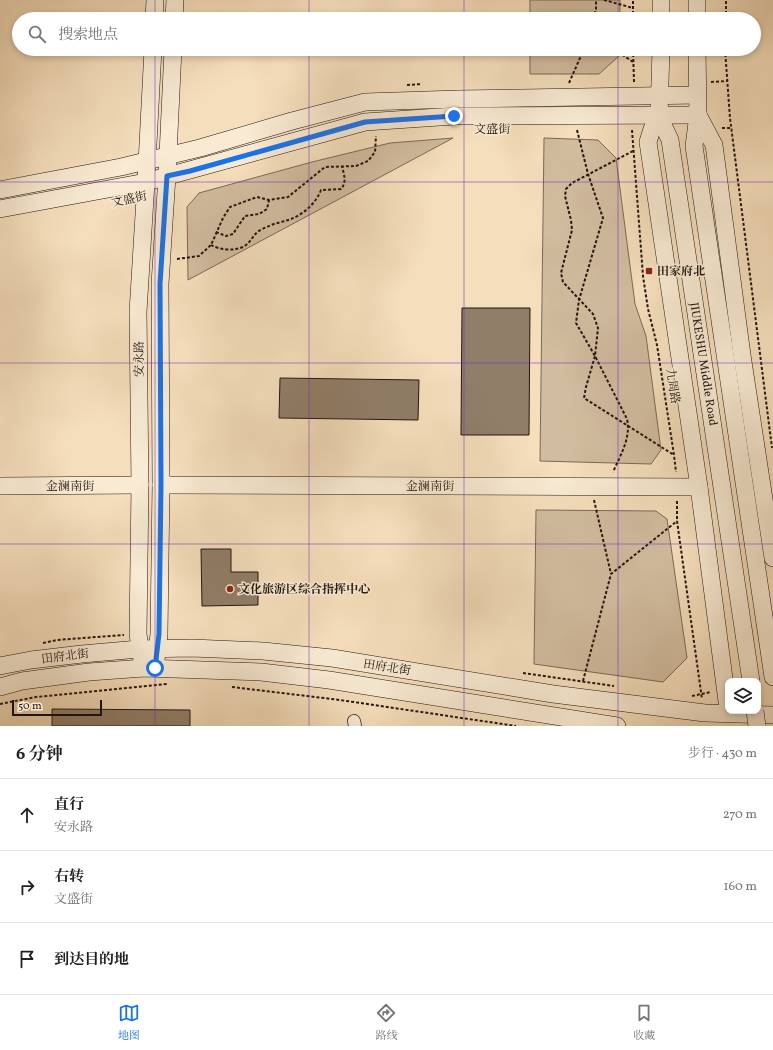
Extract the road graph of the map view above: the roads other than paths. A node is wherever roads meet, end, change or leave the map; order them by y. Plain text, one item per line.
1 (155, 0) edge
2 (175, 0) edge
3 (661, 0) edge
4 (697, 0) edge
5 (154, 12) edge
6 (174, 12) edge
7 (661, 12) edge
8 (697, 12) edge
9 (153, 56) edge
10 (173, 56) edge
11 (661, 56) edge
12 (697, 56) edge
13 (697, 95) junction
14 (660, 96) junction
15 (702, 122) junction
16 (656, 123) junction
17 (168, 155) junction
18 (147, 161) junction
19 (167, 176) junction
20 (146, 182) junction
21 (0, 190) edge
22 (0, 209) edge
23 (140, 485) junction
24 (161, 485) junction
25 (0, 486) edge
26 (698, 487) junction
27 (773, 558) edge
28 (139, 649) junction
29 (157, 649) junction
30 (0, 666) edge
31 (149, 668) junction
32 (773, 677) edge
33 (750, 678) edge
34 (0, 687) edge
35 (755, 714) edge
36 (773, 714) edge
37 (729, 715) edge
38 (617, 726) edge
39 (757, 726) edge

1 - 5 main road
2 - 6 main road
3 - 7 main road
4 - 8 main road
9 - 18 main road, 安永路
10 - 17 main road, 安永路
11 - 14 main road, JIUKESHU Middle Road
12 - 13 main road, JIUKESHU Middle Road
13 - 14 main road
13 - 15 main road, JIUKESHU Middle Road
14 - 16 main road, JIUKESHU Middle Road
14 - 17 main road
15 - 16 main road, 文盛街
15 - 27 main road
15 - 32 main road, JIUKESHU Middle Road
16 - 19 main road, 文盛街
16 - 26 main road
16 - 33 main road, JIUKESHU Middle Road
17 - 18 main road
17 - 19 main road, 安永路
18 - 20 main road, 安永路
18 - 21 main road
19 - 20 main road, 文盛街
19 - 24 main road, 安永路
20 - 22 main road, 文盛街
20 - 23 main road, 安永路
23 - 25 main road, 金澜南街
23 - 28 main road, 安永路
24 - 26 main road, 金澜南街
24 - 29 main road, 安永路
26 - 37 main road
28 - 29 main road, 田府北街
28 - 30 main road, 田府北街
28 - 31 main road, 安永路
29 - 31 main road, 安永路
29 - 37 main road, 田府北街
31 - 34 main road, 田府北街
31 - 38 main road, 田府北街
35 - 39 main road, bridge
36 - 37 main road, 田府北街

